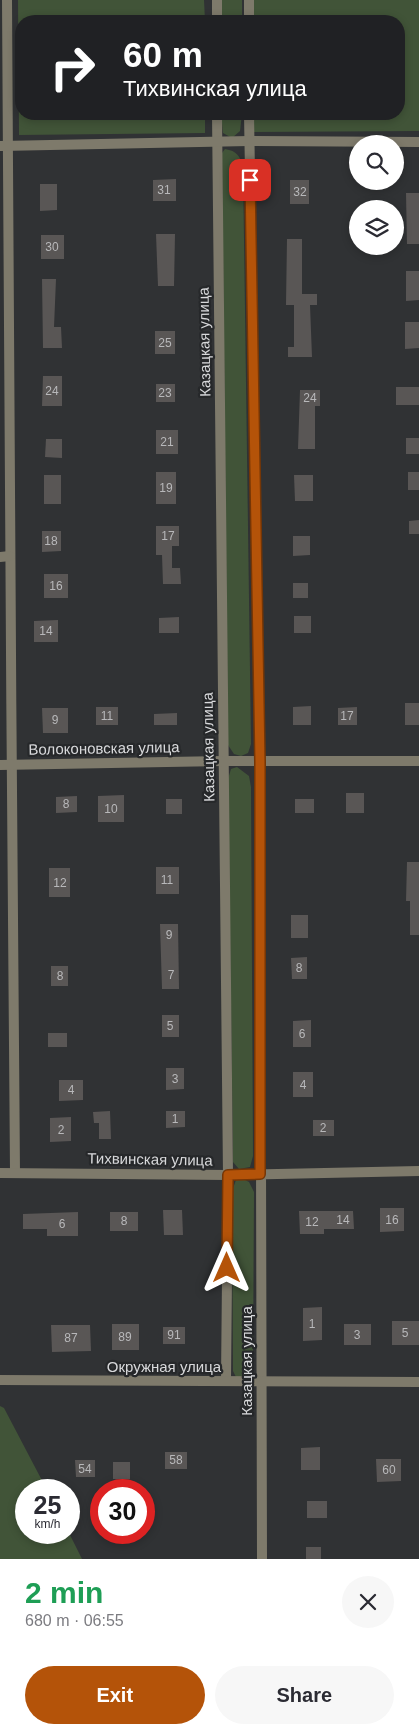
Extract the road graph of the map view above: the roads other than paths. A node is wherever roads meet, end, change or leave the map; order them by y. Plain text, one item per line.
1 (7, 0) edge
2 (216, 0) edge
3 (249, 0) edge
4 (217, 15) edge
5 (249, 15) edge
6 (217, 120) edge
7 (249, 120) edge
8 (249, 141) junction
9 (217, 142) junction
10 (419, 142) edge
11 (3, 146) edge
12 (4, 352) edge
13 (5, 557) edge
14 (223, 761) junction
15 (419, 761) edge
16 (260, 762) junction
17 (0, 765) edge
18 (13, 765) junction
19 (419, 1171) edge
20 (0, 1173) edge
21 (15, 1173) junction
22 (260, 1174) junction
23 (228, 1175) junction
24 (0, 1380) edge
25 (226, 1380) junction
26 (260, 1381) junction
27 (419, 1382) edge
28 (262, 1559) edge

1 - 11 street
2 - 4 street
3 - 5 street
6 - 9 street, Казацкая улица
7 - 8 street, Казацкая улица
8 - 9 street
8 - 10 street
8 - 16 street, Казацкая улица
9 - 11 street
9 - 14 street, Казацкая улица
11 - 12 street
12 - 13 street
13 - 18 street
14 - 16 street, Волоконовская улица
14 - 18 street, Волоконовская улица
14 - 23 street, Казацкая улица
15 - 16 street, Волоконовская улица
16 - 22 street, Казацкая улица
17 - 18 street, Волоконовская улица
18 - 21 street
19 - 22 street, Тихвинская улица
20 - 21 street, Тихвинская улица
21 - 23 street, Тихвинская улица
22 - 23 street, Тихвинская улица
22 - 26 street, Казацкая улица
23 - 25 street, Казацкая улица
24 - 25 street, Окружная улица
25 - 26 street, Окружная улица
26 - 27 street, Окружная улица
26 - 28 street, Казацкая улица

